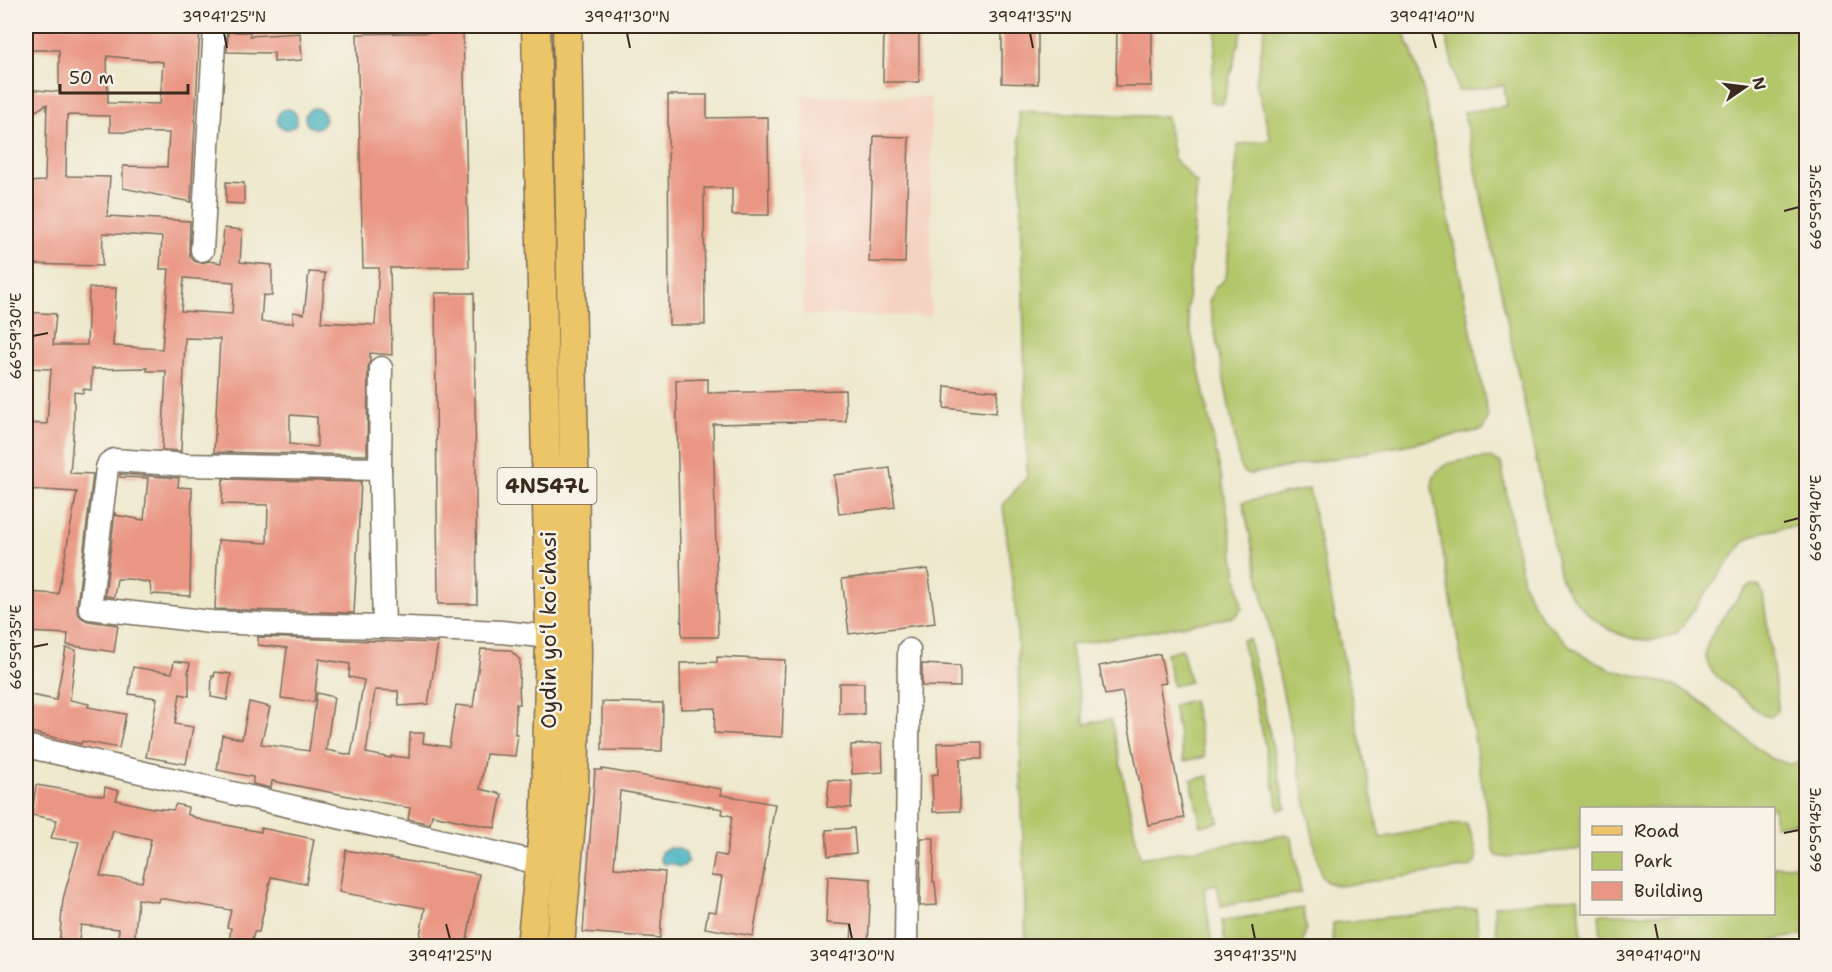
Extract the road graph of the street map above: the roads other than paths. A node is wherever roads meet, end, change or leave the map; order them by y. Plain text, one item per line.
1 (215, 26) edge
2 (536, 26) edge
3 (567, 26) edge
4 (202, 250) dead end
5 (381, 368) dead end
6 (380, 469) junction
7 (384, 627) junction
8 (550, 637) junction
9 (909, 650) dead end
10 (26, 746) edge
11 (540, 863) junction
12 (531, 946) edge
13 (560, 946) edge
14 (906, 946) edge

1 - 4 street
2 - 8 main road, Oydin yoʻl koʻchasi / 4N547L
3 - 13 main road, Oydin yoʻl koʻchasi / 4N547L
5 - 6 street
6 - 7 street
6 - 7 street
7 - 8 street
8 - 11 main road, Oydin yoʻl koʻchasi / 4N547L
9 - 14 street
10 - 11 street
11 - 12 main road, Oydin yoʻl koʻchasi / 4N547L

